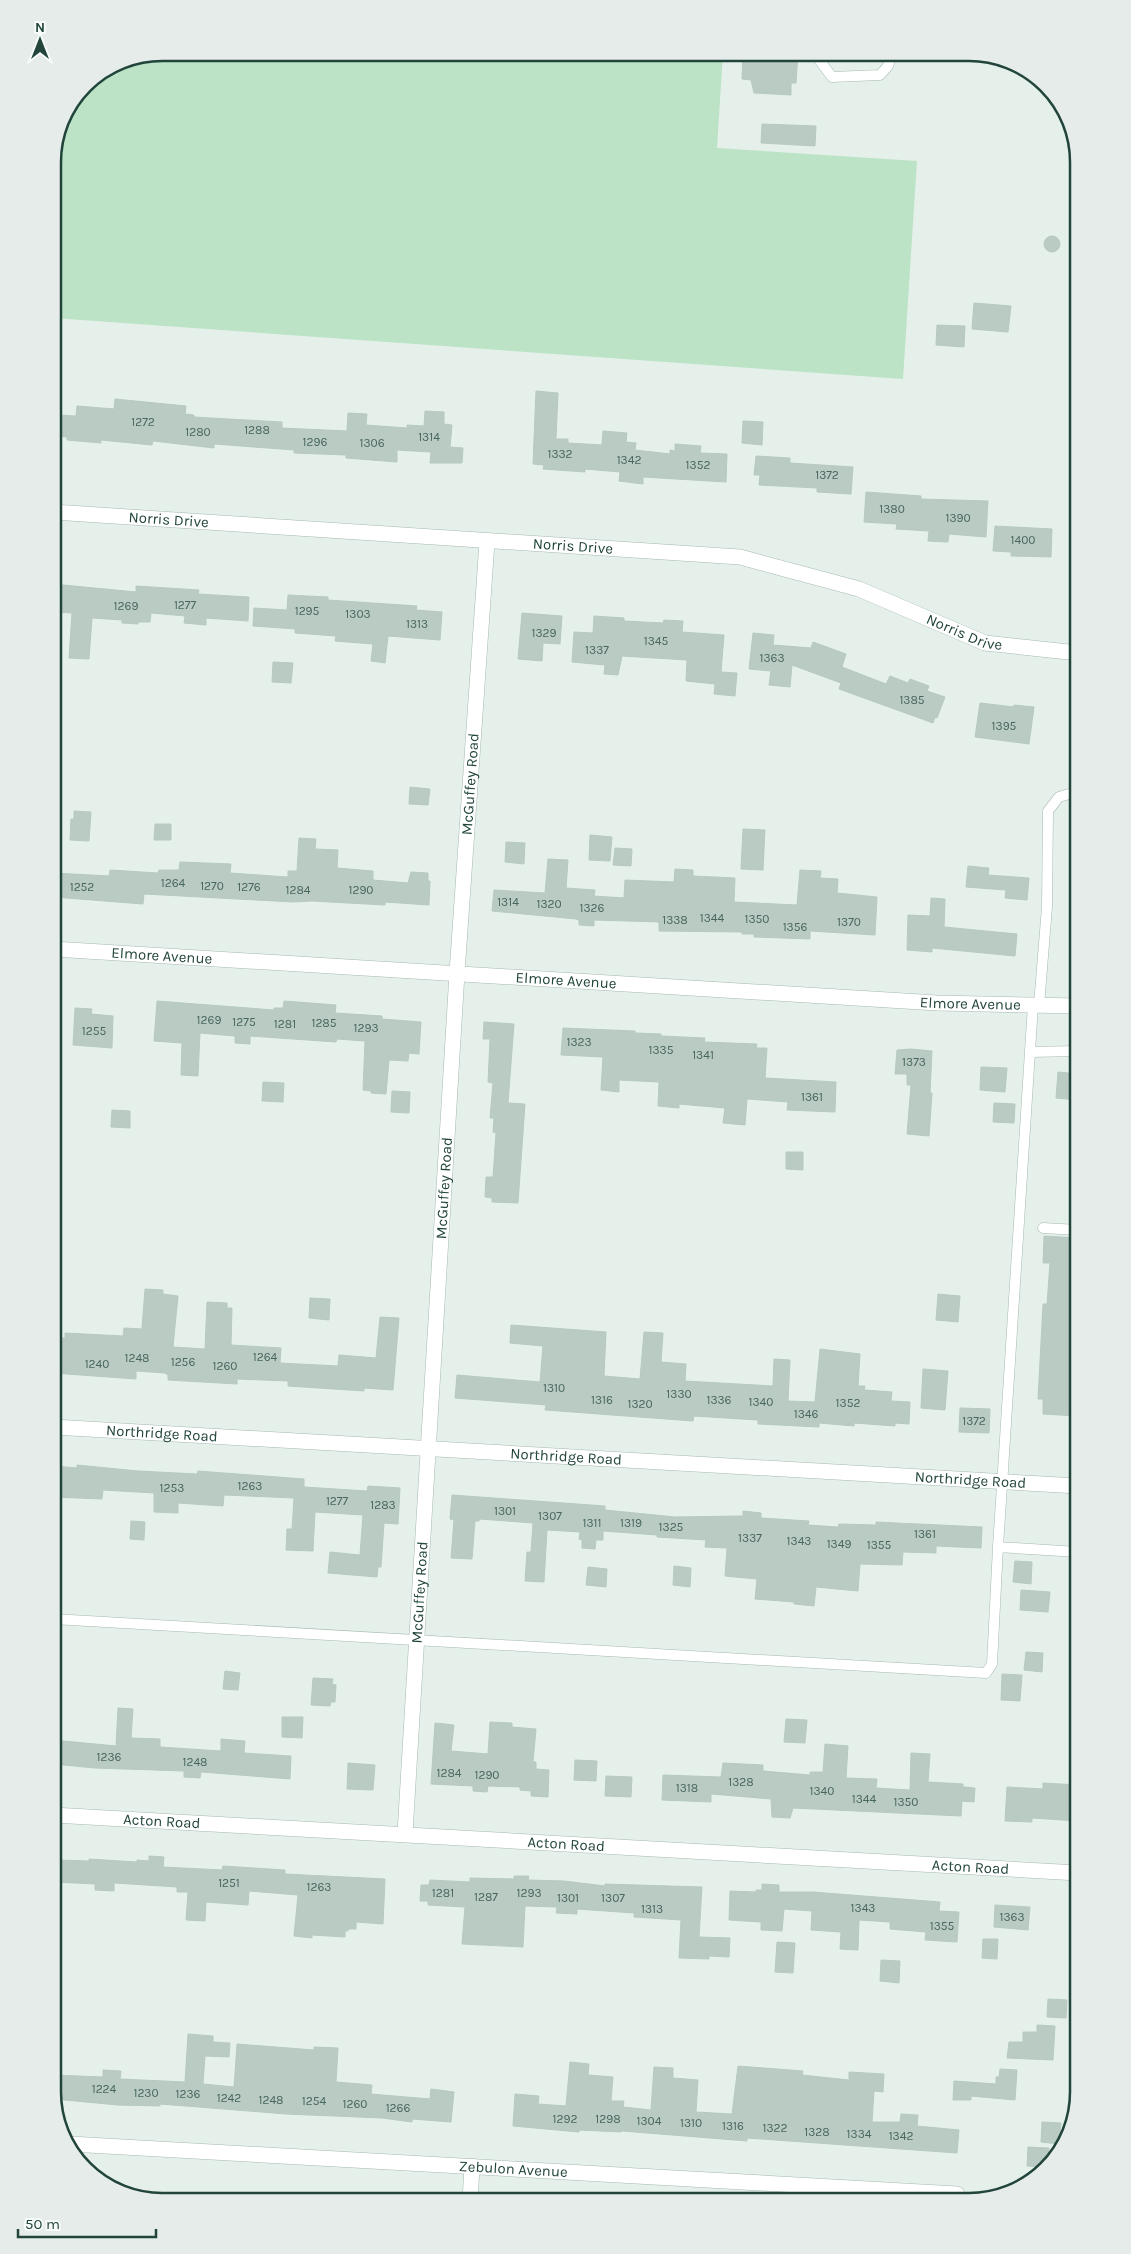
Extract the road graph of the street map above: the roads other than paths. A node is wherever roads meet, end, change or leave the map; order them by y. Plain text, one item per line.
1 (820, 61) edge
2 (890, 61) edge
3 (61, 513) edge
4 (487, 542) junction
5 (1070, 652) edge
6 (1070, 794) edge
7 (61, 949) edge
8 (457, 972) junction
9 (1036, 1005) junction
10 (1070, 1006) edge
11 (1070, 1051) edge
12 (1030, 1052) junction
13 (1043, 1228) dead end
14 (1070, 1230) edge
15 (61, 1427) edge
16 (429, 1449) junction
17 (1002, 1481) junction
18 (1070, 1485) edge
19 (998, 1547) junction
20 (1070, 1552) edge
21 (61, 1620) edge
22 (417, 1640) junction
23 (61, 1815) edge
24 (405, 1834) junction
25 (1070, 1873) edge
26 (76, 2144) edge
27 (472, 2166) junction
28 (470, 2193) edge
29 (940, 2193) edge

1 - 2 lane
3 - 4 street, Norris Drive
4 - 5 street, Norris Drive
4 - 8 street, McGuffey Road
6 - 9 lane
7 - 8 street, Elmore Avenue
8 - 9 street, Elmore Avenue
8 - 16 street, McGuffey Road
9 - 10 street, Elmore Avenue
9 - 12 lane
11 - 12 lane
12 - 17 lane
13 - 14 lane
15 - 16 street, Northridge Road
16 - 17 street, Northridge Road
16 - 22 street, McGuffey Road
17 - 18 street, Northridge Road
17 - 19 lane
19 - 20 lane
19 - 22 lane
21 - 22 lane
22 - 24 street, McGuffey Road
23 - 24 street, Acton Road
24 - 25 street, Acton Road
26 - 27 street, Zebulon Avenue
27 - 28 street
27 - 29 street, Zebulon Avenue

